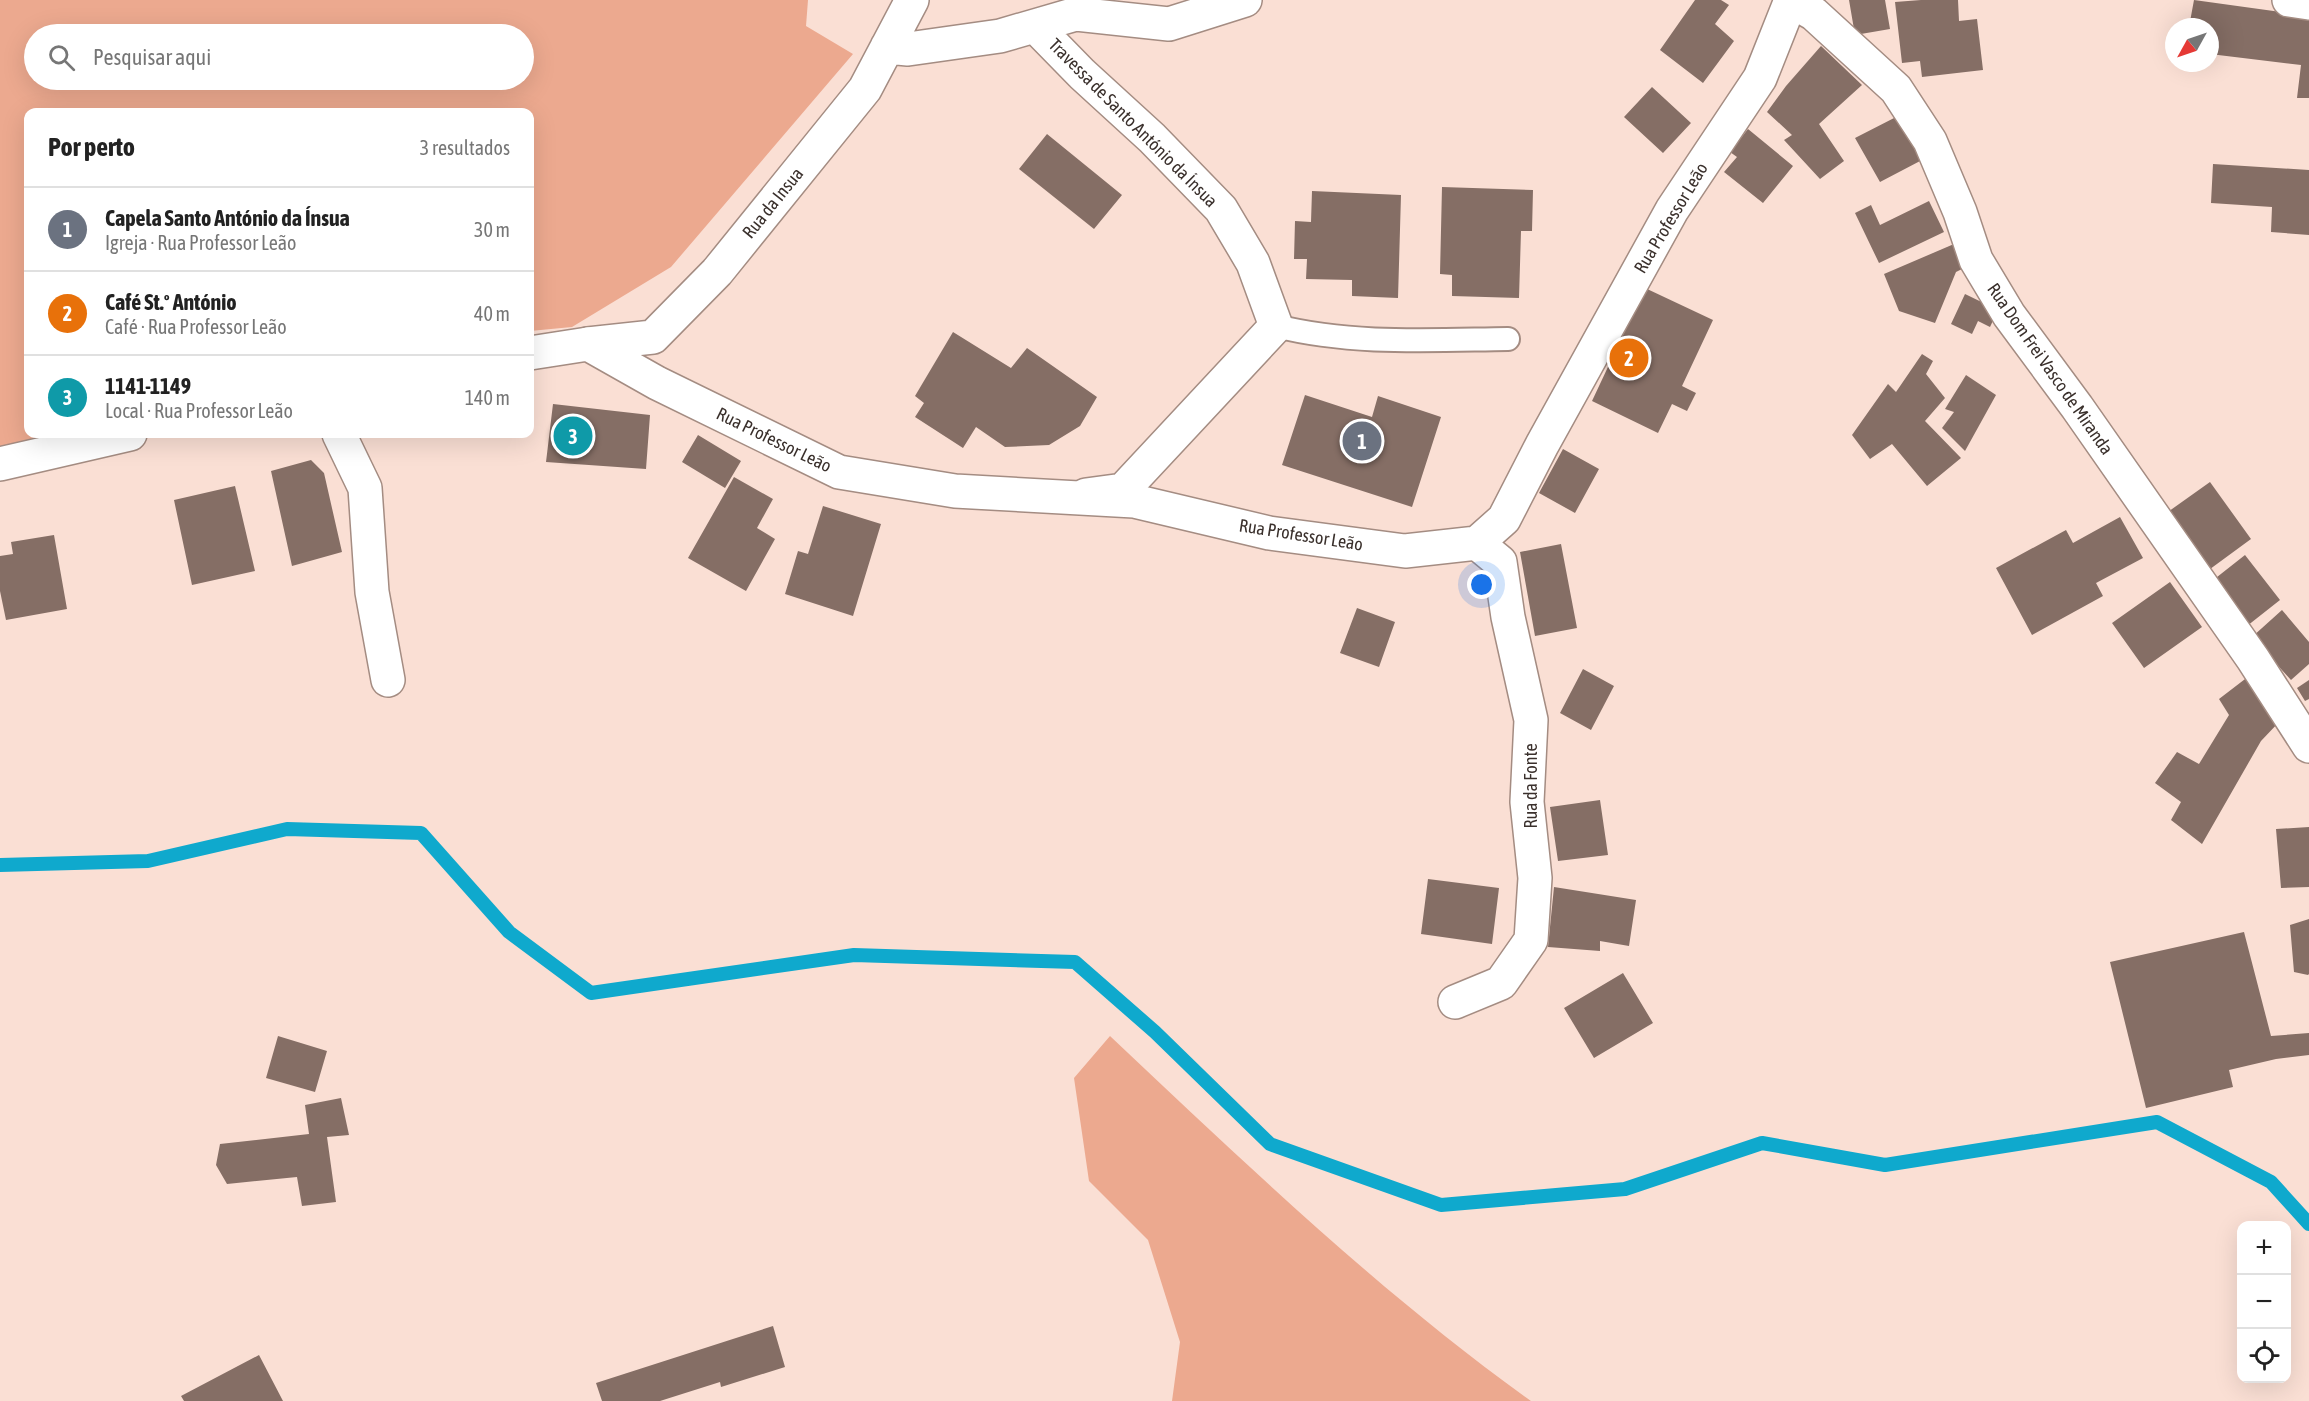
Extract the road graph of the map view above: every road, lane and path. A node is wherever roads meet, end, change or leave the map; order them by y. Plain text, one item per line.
1 (912, 0) edge
2 (1245, 0) edge
3 (2289, 0) edge
4 (1791, 1) edge
5 (2309, 3) edge
6 (1036, 27) junction
7 (887, 47) junction
8 (1276, 326) junction
9 (1508, 339) dead end
10 (588, 344) junction
11 (534, 352) edge
12 (113, 438) edge
13 (341, 438) edge
14 (0, 464) edge
15 (1070, 497) junction
16 (1477, 543) junction
17 (388, 680) dead end
18 (2309, 746) edge
19 (1455, 1002) dead end

1 - 7 street, Rua da Insua
2 - 6 street
3 - 5 street
4 - 16 street, Rua Professor Leão
4 - 18 street, Rua Dom Frei Vasco de Miranda
6 - 7 street
6 - 8 street, Travessa de Santo António da Ínsua
7 - 10 street, Rua da Insua
8 - 9 lane
8 - 15 street
10 - 11 street
10 - 15 street, Rua Professor Leão
12 - 14 street
13 - 17 street
15 - 16 street, Rua Professor Leão
16 - 19 street, Rua da Fonte

